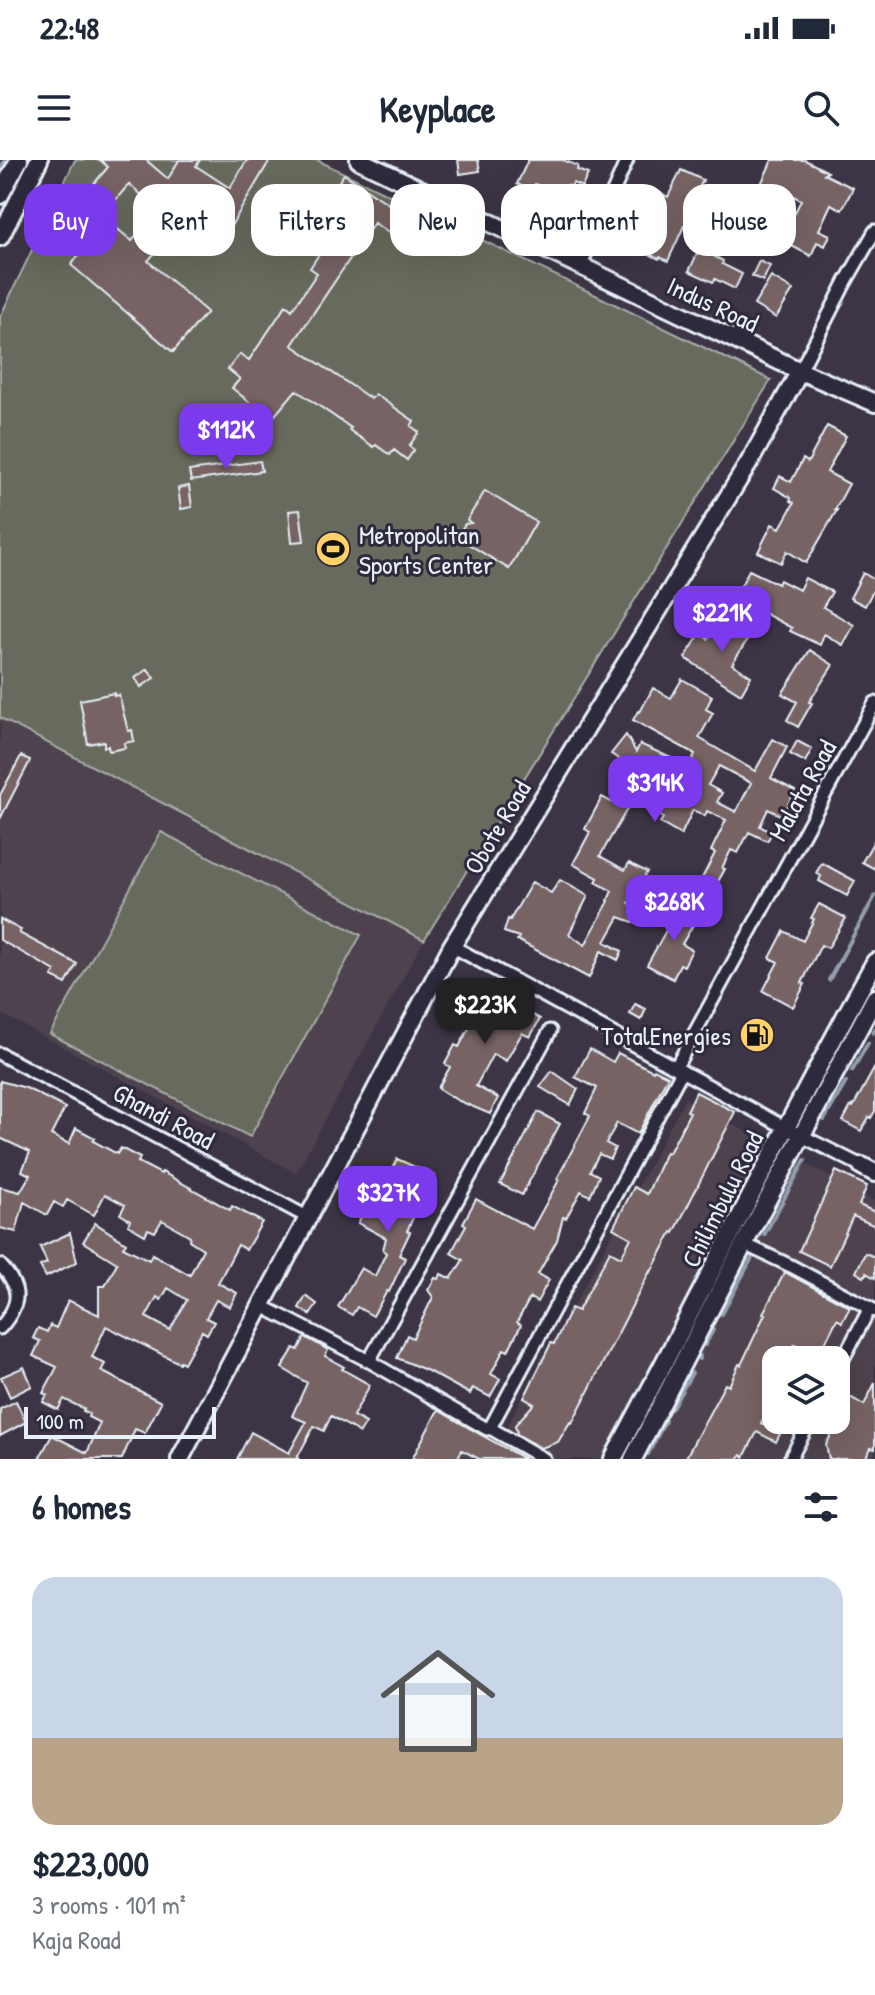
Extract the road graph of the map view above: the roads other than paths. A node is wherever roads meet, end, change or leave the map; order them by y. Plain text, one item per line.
1 (19, 160) edge
2 (39, 160) edge
3 (359, 160) edge
4 (627, 160) edge
5 (0, 195) edge
6 (875, 231) edge
7 (0, 237) edge
8 (580, 267) junction
9 (800, 371) junction
10 (875, 403) edge
11 (875, 703) edge
12 (452, 946) junction
13 (875, 962) edge
14 (875, 998) edge
15 (550, 1031) dead end
16 (0, 1054) edge
17 (679, 1069) junction
18 (786, 1128) junction
19 (802, 1135) junction
20 (868, 1170) edge
21 (307, 1217) junction
22 (744, 1244) junction
23 (0, 1265) edge
24 (262, 1306) junction
25 (872, 1310) edge
26 (0, 1328) edge
27 (850, 1348) edge
28 (369, 1361) junction
29 (490, 1428) junction
30 (803, 1434) edge
31 (180, 1459) edge
32 (544, 1459) edge
33 (613, 1459) edge
34 (633, 1459) edge
35 (790, 1459) edge

1 - 5 street
2 - 7 street
3 - 8 street, Indus Road
4 - 8 street
6 - 9 street, Obote Road
8 - 9 street, Indus Road
9 - 10 street, Indus Road
9 - 12 street, Obote Road
11 - 17 street, Malata Road
12 - 17 street
12 - 21 street, Obote Road
13 - 18 street, Chilimbulu Road
14 - 19 street, Chilimbulu Road
15 - 28 street
16 - 21 street, Ghandi Road
17 - 18 street
17 - 29 street, Malata Road
18 - 19 street
18 - 33 street, Chilimbulu Road
19 - 20 street
19 - 22 street, Chilimbulu Road
21 - 24 street, Obote Road
22 - 25 street
22 - 34 street, Chilimbulu Road
23 - 26 street
24 - 28 street
24 - 31 street, Obote Road
25 - 27 street
28 - 29 street
29 - 32 street
30 - 35 street

